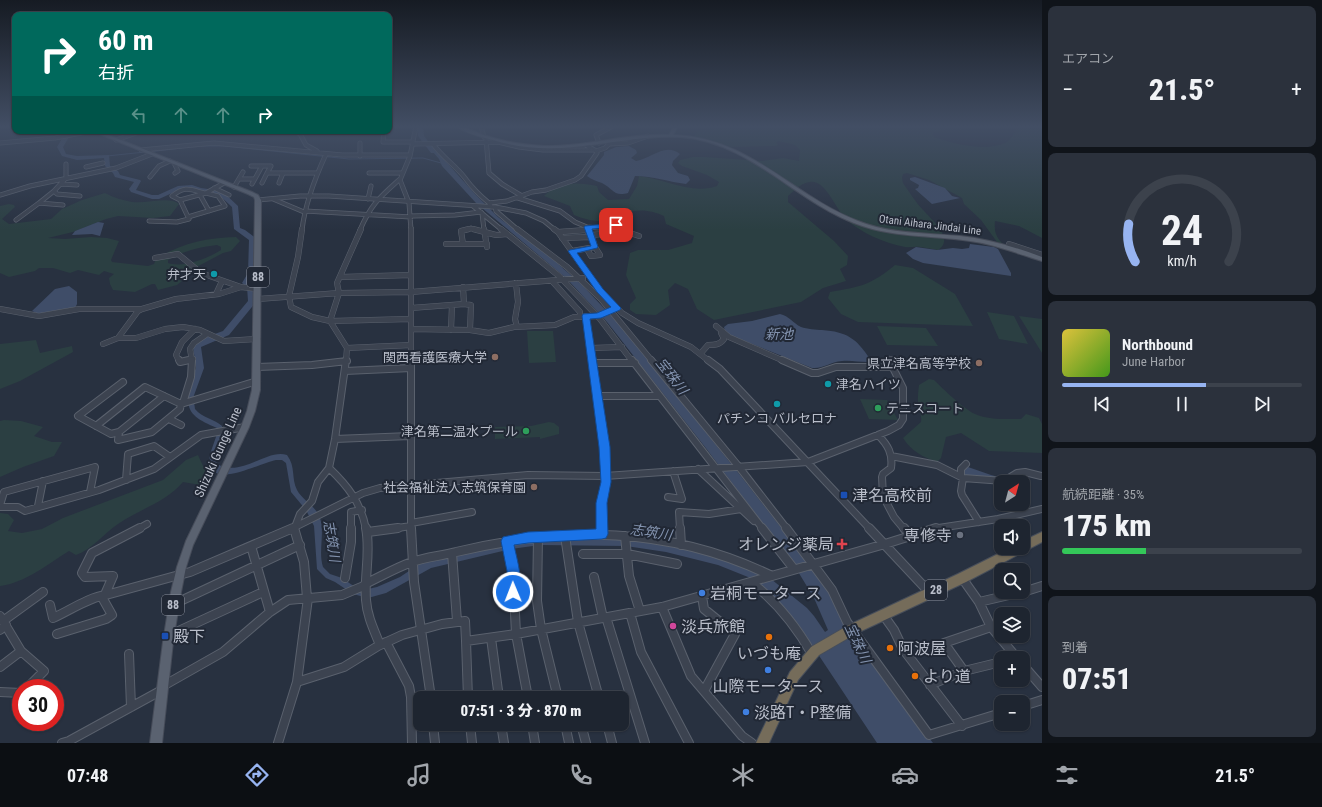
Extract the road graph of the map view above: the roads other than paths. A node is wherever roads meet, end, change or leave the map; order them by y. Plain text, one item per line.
1 (118, 160) dead end
2 (86, 161) dead end
3 (134, 161) edge
4 (170, 161) joint
5 (323, 161) edge
6 (408, 161) edge
7 (447, 161) edge
8 (487, 161) edge
9 (592, 161) edge
10 (754, 161) edge
11 (103, 163) dead end
12 (66, 164) dead end
13 (177, 164) junction
14 (123, 165) junction
15 (250, 166) dead end
16 (262, 166) junction
17 (86, 167) junction
18 (243, 172) dead end
19 (175, 173) dead end
20 (267, 173) junction
21 (283, 173) junction
22 (317, 173) junction
23 (369, 173) dead end
24 (402, 173) junction
25 (86, 174) junction
26 (150, 177) dead end
27 (66, 178) junction
28 (239, 179) junction
29 (254, 179) junction
30 (400, 179) junction
31 (224, 183) junction
32 (262, 183) dead end
33 (279, 183) dead end
34 (61, 184) junction
35 (252, 184) dead end
36 (76, 186) dead end
37 (370, 186) dead end
38 (234, 187) junction
39 (54, 191) junction
40 (207, 192) junction
41 (0, 195) edge
42 (229, 195) dead end
43 (80, 196) dead end
44 (310, 196) junction
45 (520, 197) junction
46 (273, 199) junction
47 (368, 199) junction
48 (378, 199) junction
49 (180, 200) junction
50 (258, 200) junction
51 (408, 201) junction
52 (39, 203) junction
53 (63, 205) dead end
54 (475, 206) junction
55 (492, 206) junction
56 (208, 211) junction
57 (305, 212) junction
58 (481, 213) junction
59 (366, 214) junction
60 (411, 216) junction
61 (188, 217) junction
62 (16, 220) dead end
63 (148, 220) dead end
64 (620, 225) dead end
65 (587, 227) junction
66 (485, 232) junction
67 (558, 232) junction
68 (507, 234) junction
69 (590, 235) junction
70 (639, 236) dead end
71 (562, 238) junction
72 (446, 244) dead end
73 (463, 244) junction
74 (595, 247) junction
75 (1008, 247) junction
76 (587, 249) junction
77 (572, 251) junction
78 (1042, 255) edge
79 (155, 258) dead end
80 (1042, 259) edge
81 (411, 275) junction
82 (340, 277) junction
83 (590, 277) junction
84 (579, 278) junction
85 (564, 280) junction
86 (222, 281) junction
87 (552, 281) junction
88 (516, 283) junction
89 (241, 287) junction
90 (463, 287) junction
91 (256, 289) junction
92 (411, 292) junction
93 (339, 293) junction
94 (216, 294) junction
95 (289, 296) junction
96 (258, 299) junction
97 (464, 304) junction
98 (452, 305) junction
99 (142, 308) junction
100 (411, 308) junction
101 (0, 309) edge
102 (613, 310) junction
103 (583, 316) junction
104 (597, 316) junction
105 (411, 319) junction
106 (330, 321) junction
107 (517, 327) junction
108 (195, 329) junction
109 (411, 330) junction
110 (451, 330) junction
111 (470, 330) junction
112 (209, 335) junction
113 (118, 338) junction
114 (258, 339) junction
115 (104, 344) dead end
116 (411, 345) junction
117 (622, 347) junction
118 (347, 348) junction
119 (591, 348) junction
120 (701, 353) junction
121 (193, 359) junction
122 (896, 359) dead end
123 (346, 361) junction
124 (593, 363) junction
125 (634, 363) junction
126 (892, 367) junction
127 (257, 368) junction
128 (411, 368) junction
129 (345, 371) junction
130 (257, 381) junction
131 (123, 382) dead end
132 (164, 396) junction
133 (598, 396) junction
134 (660, 396) junction
135 (184, 403) junction
136 (169, 419) junction
137 (181, 425) dead end
138 (96, 426) junction
139 (245, 427) junction
140 (119, 432) junction
141 (878, 435) junction
142 (410, 436) junction
143 (335, 439) junction
144 (891, 456) junction
145 (170, 457) junction
146 (808, 462) junction
147 (966, 464) dead end
148 (739, 467) junction
149 (329, 468) junction
150 (718, 468) junction
151 (698, 469) junction
152 (673, 471) junction
153 (605, 476) junction
154 (1041, 476) dead end
155 (962, 477) junction
156 (126, 480) junction
157 (43, 481) junction
158 (410, 485) junction
159 (90, 492) junction
160 (354, 496) junction
161 (668, 496) dead end
162 (0, 506) edge
163 (38, 506) junction
164 (740, 509) junction
165 (1042, 509) edge
166 (362, 510) junction
167 (472, 512) dead end
168 (758, 522) junction
169 (979, 522) junction
170 (146, 524) dead end
171 (411, 525) junction
172 (294, 527) junction
173 (368, 532) junction
174 (602, 534) junction
175 (910, 535) junction
176 (565, 536) junction
177 (625, 536) junction
178 (538, 537) junction
179 (1041, 539) edge
180 (507, 541) junction
181 (1030, 543) edge
182 (885, 544) junction
183 (300, 545) junction
184 (681, 545) junction
185 (251, 546) junction
186 (452, 553) junction
187 (583, 554) dead end
188 (627, 554) junction
189 (1006, 555) edge
190 (412, 562) junction
191 (677, 564) dead end
192 (814, 564) junction
193 (256, 565) junction
194 (794, 569) junction
195 (180, 574) junction
196 (771, 576) junction
197 (345, 578) dead end
198 (594, 578) dead end
199 (962, 578) junction
200 (752, 582) junction
201 (364, 586) junction
202 (1042, 586) edge
203 (1030, 590) edge
204 (42, 592) dead end
205 (264, 592) junction
206 (930, 593) junction
207 (105, 595) junction
208 (702, 596) junction
209 (308, 598) junction
210 (994, 599) edge
211 (979, 602) junction
212 (174, 604) junction
213 (50, 605) dead end
214 (662, 607) junction
215 (640, 611) junction
216 (270, 612) junction
217 (630, 613) junction
218 (884, 616) junction
219 (604, 618) junction
220 (457, 621) junction
221 (578, 622) junction
222 (2, 623) edge
223 (991, 627) junction
224 (541, 629) junction
225 (420, 630) junction
226 (852, 630) junction
227 (57, 634) dead end
228 (516, 634) junction
229 (170, 635) junction
230 (491, 638) junction
231 (466, 641) junction
232 (383, 643) junction
233 (21, 651) junction
234 (1011, 651) edge
235 (813, 652) junction
236 (129, 654) dead end
237 (994, 664) edge
238 (0, 666) edge
239 (964, 671) junction
240 (1030, 673) edge
241 (36, 679) edge
242 (297, 682) junction
243 (930, 685) junction
244 (1042, 687) edge
245 (163, 688) junction
246 (429, 691) edge
247 (468, 691) edge
248 (498, 691) edge
249 (527, 691) edge
250 (556, 691) edge
251 (597, 691) edge
252 (704, 691) junction
253 (0, 692) edge
254 (12, 693) edge
255 (1042, 700) edge
256 (1030, 704) edge
257 (131, 707) junction
258 (994, 715) edge
259 (962, 726) junction
260 (434, 731) edge
261 (471, 731) edge
262 (503, 731) edge
263 (533, 731) edge
264 (566, 731) edge
265 (583, 731) edge
266 (609, 731) edge
267 (67, 742) edge
268 (746, 742) edge
269 (156, 743) edge
270 (278, 743) edge
271 (412, 743) edge
272 (436, 743) edge
273 (472, 743) edge
274 (504, 743) edge
275 (535, 743) edge
276 (569, 743) edge
277 (586, 743) edge
278 (612, 743) edge
279 (645, 743) edge
280 (689, 743) edge
281 (762, 743) edge

1 - 14 street
2 - 17 street
3 - 14 street
4 - 13 main road
4 - 26 street
5 - 22 street
6 - 24 street
7 - 55 street
8 - 45 street
9 - 45 street
10 - 75 main road, Otani Aihara Jindai Line
11 - 17 street
12 - 27 street
13 - 19 street
13 - 31 main road
14 - 25 street
15 - 16 street
16 - 20 street
16 - 29 street
17 - 25 street
18 - 28 street
20 - 21 street
20 - 32 street
21 - 22 street
21 - 33 street
22 - 44 street
23 - 24 street
24 - 30 street
25 - 27 street
27 - 34 street
27 - 41 street
28 - 29 street
28 - 38 street
29 - 35 street
30 - 48 street
30 - 51 street
31 - 38 main road
31 - 40 street
34 - 36 street
34 - 39 street
37 - 47 street
38 - 50 main road
39 - 43 street
39 - 52 street
40 - 42 street
40 - 49 street
40 - 49 street
40 - 56 street
40 - 56 street
44 - 46 street
44 - 47 street
44 - 57 street
45 - 55 street
45 - 65 street
46 - 50 street
46 - 57 street
47 - 48 street
48 - 51 street
48 - 59 street
49 - 61 street
50 - 91 main road, Shizuki Gunge Line / 88
51 - 54 street
51 - 60 street
52 - 53 street
52 - 62 street
54 - 55 street
54 - 58 street
55 - 67 street
55 - 84 street
56 - 61 street
57 - 59 street
57 - 95 street
58 - 60 street
58 - 66 street
58 - 68 street
59 - 60 street
59 - 82 street
60 - 81 street
61 - 63 street
64 - 65 street
65 - 69 street
66 - 68 street
66 - 73 street
66 - 73 street
67 - 69 street
67 - 71 street
68 - 85 street
69 - 70 street
69 - 71 street
69 - 74 street
71 - 77 street
72 - 73 street
74 - 76 street
74 - 76 street
75 - 78 street
75 - 80 main road, Otani Aihara Jindai Line
76 - 77 street
77 - 83 street
79 - 86 street
81 - 82 street
81 - 92 street
82 - 93 street
83 - 84 street
83 - 102 street
84 - 85 street
84 - 102 street
85 - 87 street
85 - 104 street
86 - 89 street
86 - 94 street
87 - 88 street
87 - 103 street
88 - 90 street
88 - 107 street
89 - 91 street
89 - 94 street
90 - 92 street
90 - 97 street
91 - 96 main road, Shizuki Gunge Line / 88
92 - 93 street
92 - 100 street
93 - 95 street
93 - 106 street
94 - 99 street
95 - 96 street
95 - 106 street
96 - 114 main road, Shizuki Gunge Line / 88
97 - 98 street
97 - 111 street
98 - 100 street
98 - 110 street
99 - 101 street
99 - 113 street
100 - 105 street
102 - 104 street
102 - 120 street
102 - 148 street
103 - 104 street
103 - 107 street
103 - 119 street
104 - 117 street
105 - 106 street
105 - 109 street
106 - 118 street
107 - 111 street
108 - 112 street
108 - 113 street
108 - 121 street
109 - 110 street
109 - 116 street
110 - 111 street
112 - 114 street
112 - 121 street
113 - 115 street
114 - 127 main road, Shizuki Gunge Line / 88
116 - 118 street
116 - 128 street
117 - 119 street
117 - 125 street
118 - 123 street
119 - 124 street
120 - 126 street
120 - 146 street
121 - 135 street
122 - 126 street
123 - 127 street
123 - 129 street
124 - 125 street
124 - 133 street
125 - 134 street
126 - 141 street
127 - 130 main road, Shizuki Gunge Line / 88
128 - 129 street
128 - 142 street
129 - 143 street
130 - 135 street
130 - 139 main road, Shizuki Gunge Line / 88
131 - 138 street
132 - 135 street
132 - 138 street
132 - 140 street
133 - 134 street
133 - 153 street
134 - 150 street
135 - 136 street
136 - 137 street
136 - 140 street
138 - 140 street
139 - 145 street
139 - 195 main road, Shizuki Gunge Line / 88
141 - 144 street
141 - 146 street
142 - 143 street
142 - 158 street
143 - 149 street
144 - 155 street
144 - 175 street
145 - 156 street
145 - 156 street
146 - 148 street
146 - 182 street
147 - 155 street
148 - 150 street
148 - 192 street
149 - 160 street
149 - 172 street
150 - 151 street
150 - 168 street
151 - 152 street
151 - 164 street
152 - 153 street
152 - 161 street
153 - 158 street
153 - 174 street
154 - 155 street
155 - 169 street
156 - 159 street
157 - 159 street
157 - 162 street
157 - 163 street
158 - 160 street
158 - 171 street
159 - 163 street
160 - 166 street
160 - 172 street
162 - 163 street
164 - 168 street
164 - 184 street
165 - 169 street
166 - 173 street
166 - 197 street
167 - 171 street
168 - 194 street
169 - 175 street
170 - 207 street
171 - 173 street
171 - 190 street
172 - 183 street
172 - 185 street
173 - 201 street
174 - 176 street
174 - 177 street
175 - 182 street
176 - 178 street
176 - 221 street
177 - 184 street
177 - 188 street
178 - 180 street
178 - 224 street
179 - 181 highway
180 - 186 street
180 - 228 street
182 - 192 street
182 - 206 street
183 - 193 street
183 - 209 street
184 - 196 street
185 - 193 street
185 - 195 street
186 - 190 street
186 - 220 street
187 - 188 street
188 - 191 street
188 - 215 street
189 - 199 highway, 28
190 - 201 street
190 - 225 street
192 - 194 street
192 - 226 street
193 - 205 street
193 - 212 street
194 - 196 street
195 - 207 street
195 - 212 main road, Shizuki Gunge Line / 88
196 - 200 street
198 - 219 street
199 - 206 highway, 28
199 - 211 street
200 - 208 street
200 - 235 street
201 - 209 street
201 - 232 street
202 - 203 street
204 - 222 street
205 - 216 street
205 - 229 street
206 - 218 highway, 28
207 - 213 street
207 - 227 street
208 - 214 street
208 - 252 street
209 - 216 street
209 - 242 street
210 - 211 street
211 - 223 street
212 - 229 main road, Shizuki Gunge Line / 88
214 - 215 street
214 - 252 street
215 - 217 street
216 - 245 street
217 - 219 street
217 - 280 street
218 - 226 highway, 28
218 - 243 street
219 - 221 street
219 - 279 street
220 - 225 street
220 - 231 street
221 - 224 street
221 - 251 street
222 - 233 street
223 - 234 street
223 - 239 street
224 - 228 street
224 - 250 street
225 - 232 street
225 - 246 street
226 - 235 highway, 28
226 - 259 street
228 - 230 street
228 - 249 street
229 - 245 main road, Shizuki Gunge Line / 88
230 - 231 street
230 - 248 street
231 - 247 street
232 - 242 street
232 - 271 street
233 - 238 street
233 - 241 street
235 - 281 highway, 28
236 - 257 street
237 - 239 street
239 - 243 street
240 - 244 street
242 - 270 street
243 - 259 street
245 - 257 street
245 - 269 main road, Shizuki Gunge Line / 88
252 - 268 street
253 - 254 street
255 - 256 street
257 - 267 street
258 - 259 street
260 - 272 street
261 - 273 street
262 - 274 street
263 - 275 street
264 - 276 street
265 - 277 street
266 - 278 street

